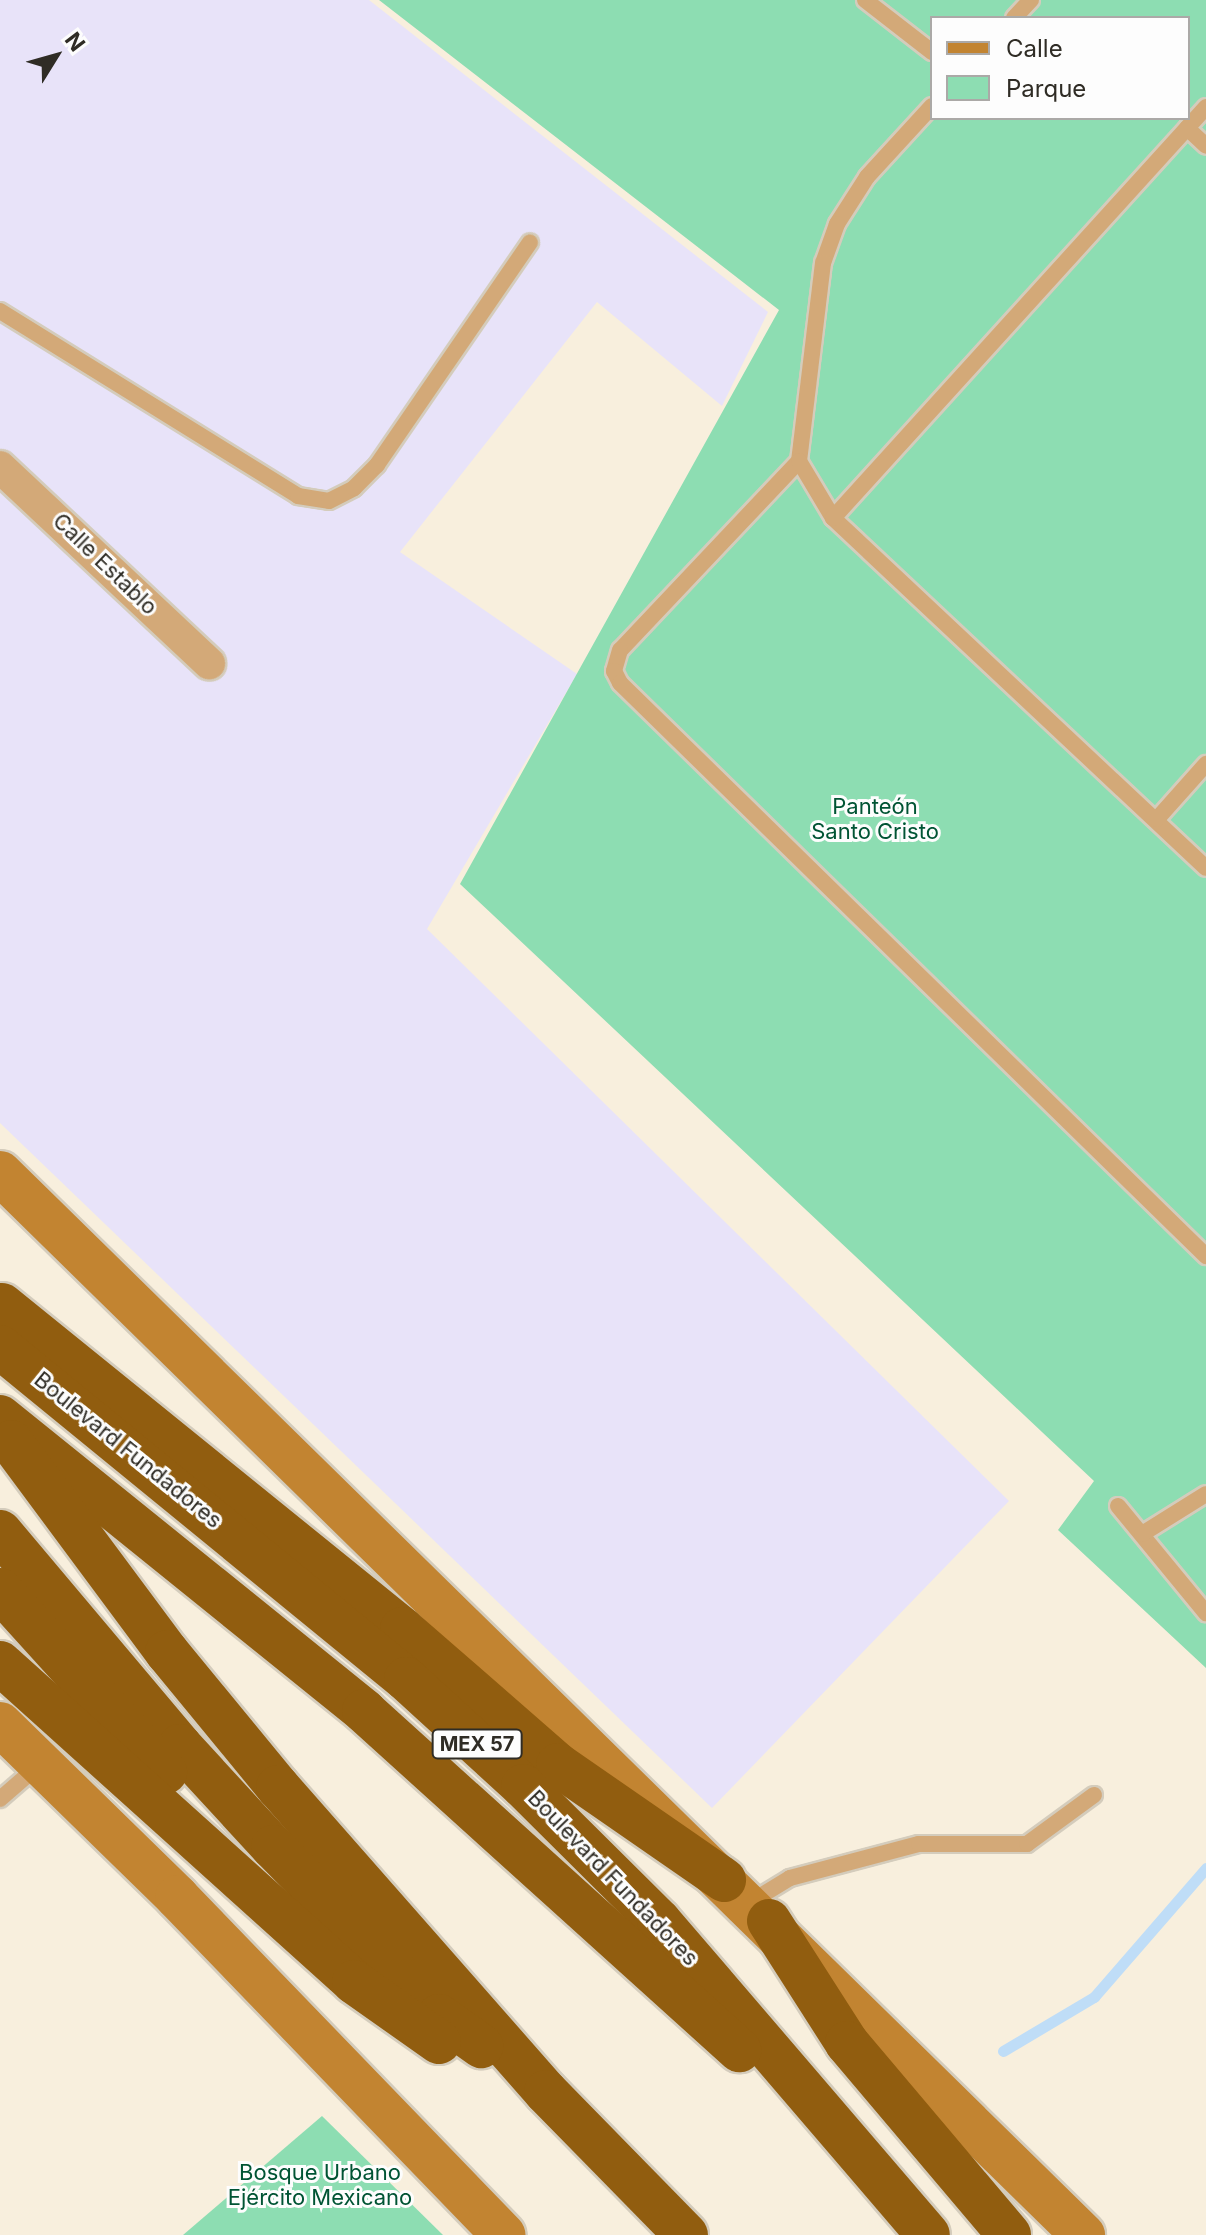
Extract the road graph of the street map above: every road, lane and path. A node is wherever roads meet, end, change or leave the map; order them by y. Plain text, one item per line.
1 (865, 0) edge
2 (1031, 0) edge
3 (1016, 16) edge
4 (930, 50) edge
5 (1206, 107) edge
6 (930, 108) edge
7 (1187, 128) junction
8 (1206, 146) edge
9 (530, 242) dead end
10 (0, 311) edge
11 (799, 461) junction
12 (0, 467) edge
13 (833, 518) junction
14 (209, 663) dead end
15 (1206, 764) edge
16 (1157, 819) junction
17 (1206, 868) edge
18 (0, 1173) edge
19 (1206, 1256) edge
20 (1, 1326) edge
21 (2, 1426) edge
22 (1206, 1494) edge
23 (1118, 1506) dead end
24 (0, 1532) edge
25 (1142, 1534) junction
26 (0, 1590) edge
27 (1206, 1613) edge
28 (0, 1663) edge
29 (0, 1724) edge
30 (39, 1764) junction
31 (1094, 1795) dead end
32 (0, 1799) edge
33 (747, 1901) junction
34 (439, 2016) junction
35 (857, 2031) junction
36 (546, 2092) junction
37 (899, 2198) junction
38 (503, 2235) edge
39 (686, 2235) edge
40 (928, 2235) edge
41 (1009, 2235) edge
42 (1083, 2235) edge

1 - 4 lane
2 - 3 lane
5 - 7 lane
6 - 11 lane
7 - 8 lane
7 - 13 lane
9 - 10 lane
11 - 13 lane
11 - 19 lane
12 - 14 street, Calle Establo
13 - 16 lane
15 - 16 lane
16 - 17 lane
18 - 33 main road
20 - 33 highway
20 - 37 highway, Boulevard Fundadores / MEX 57
21 - 36 highway
21 - 37 highway
22 - 25 lane
23 - 25 lane
24 - 34 highway
25 - 27 lane
26 - 34 highway
28 - 36 highway
29 - 30 main road
30 - 32 lane
30 - 38 main road
31 - 33 lane
33 - 35 highway
34 - 36 highway
35 - 41 highway
35 - 42 main road
36 - 39 highway
37 - 40 highway, Boulevard Fundadores / MEX 57

